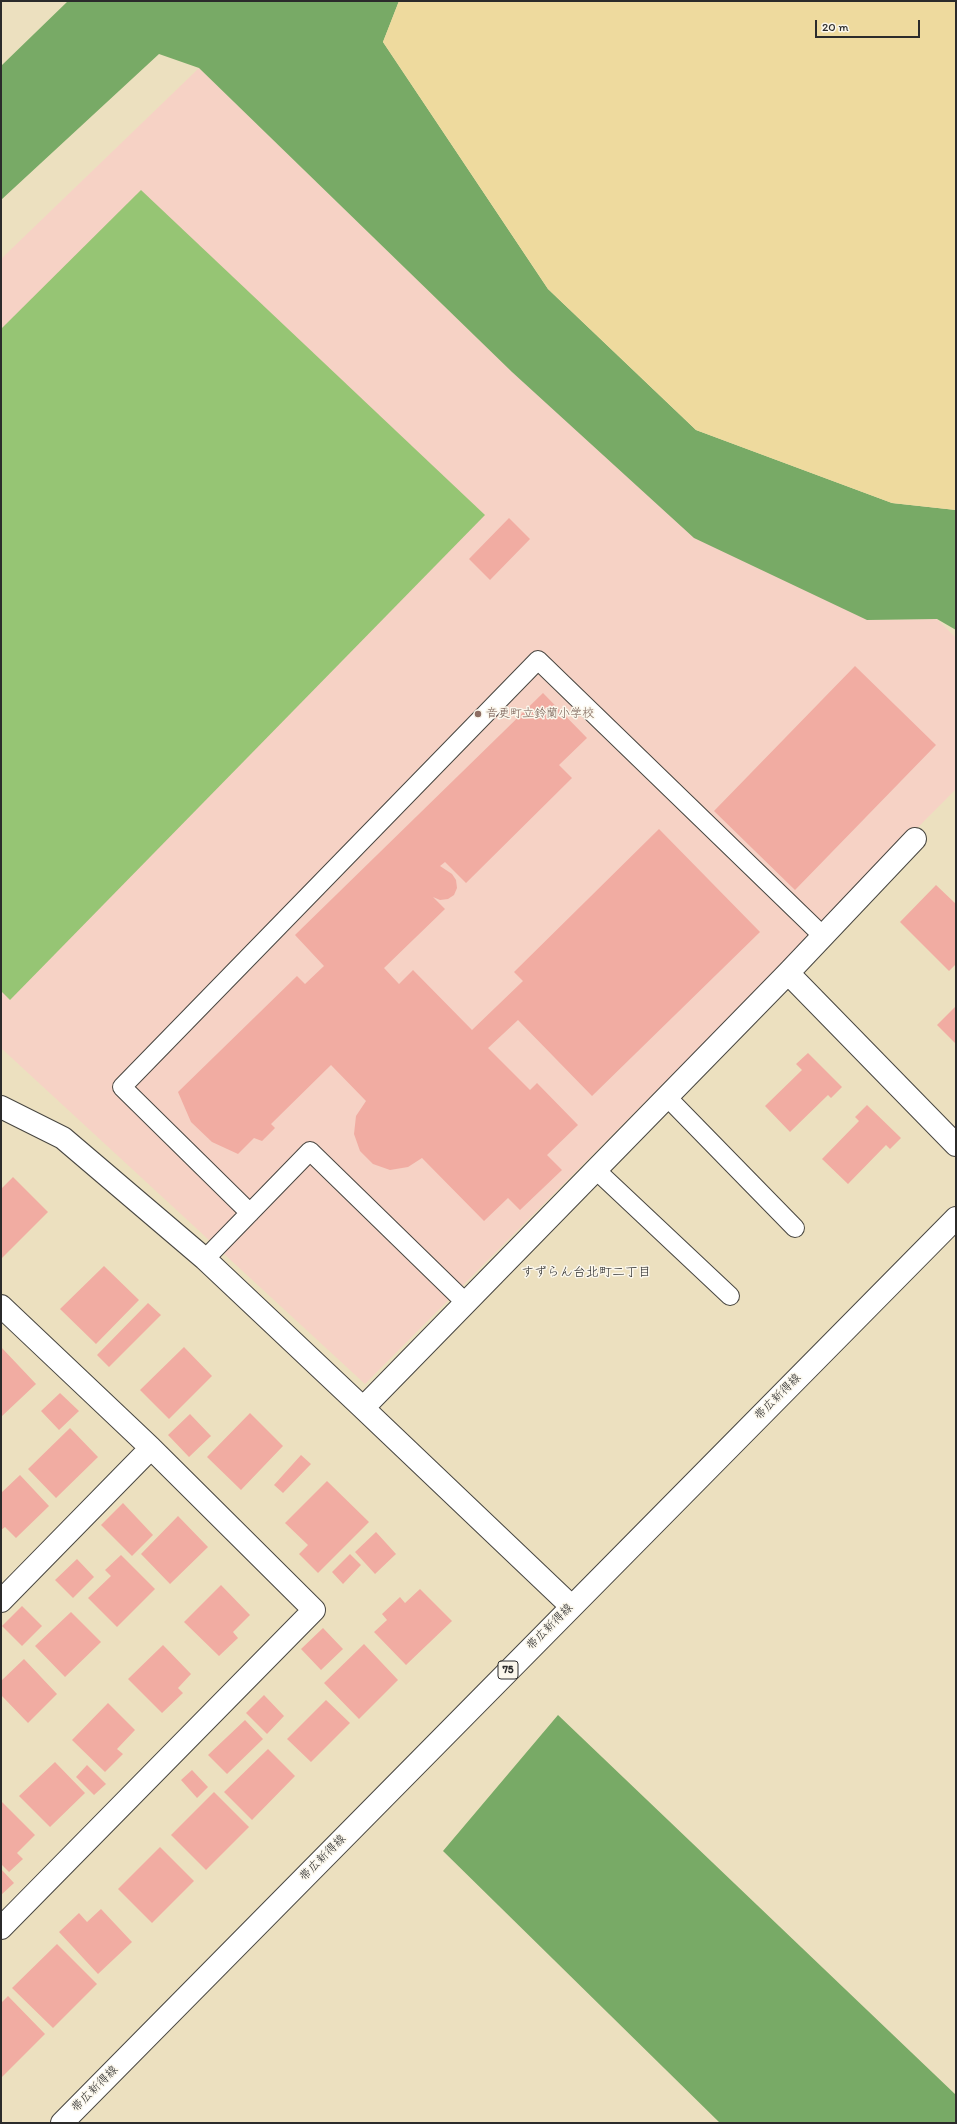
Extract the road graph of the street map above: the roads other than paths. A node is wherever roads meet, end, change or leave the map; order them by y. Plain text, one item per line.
1 (915, 839) dead end
2 (823, 936) junction
3 (788, 973) junction
4 (667, 1097) junction
5 (1, 1107) edge
6 (956, 1145) edge
7 (596, 1170) junction
8 (250, 1213) junction
9 (956, 1218) edge
10 (795, 1228) dead end
11 (205, 1259) junction
12 (730, 1296) dead end
13 (466, 1302) junction
14 (1, 1306) edge
15 (363, 1408) junction
16 (151, 1448) junction
17 (1, 1601) edge
18 (571, 1606) junction
19 (1, 1928) edge
20 (62, 2123) edge

1 - 2 street
2 - 3 street
2 - 8 lane
3 - 4 street
3 - 6 street
4 - 7 street
4 - 10 lane
5 - 11 street
7 - 12 lane
7 - 13 street
8 - 11 lane
8 - 13 lane
9 - 18 street, 帯広新得線 / 75
11 - 15 street
13 - 15 street
14 - 16 street
15 - 18 street
16 - 17 street
16 - 19 street
18 - 20 street, 帯広新得線 / 75

